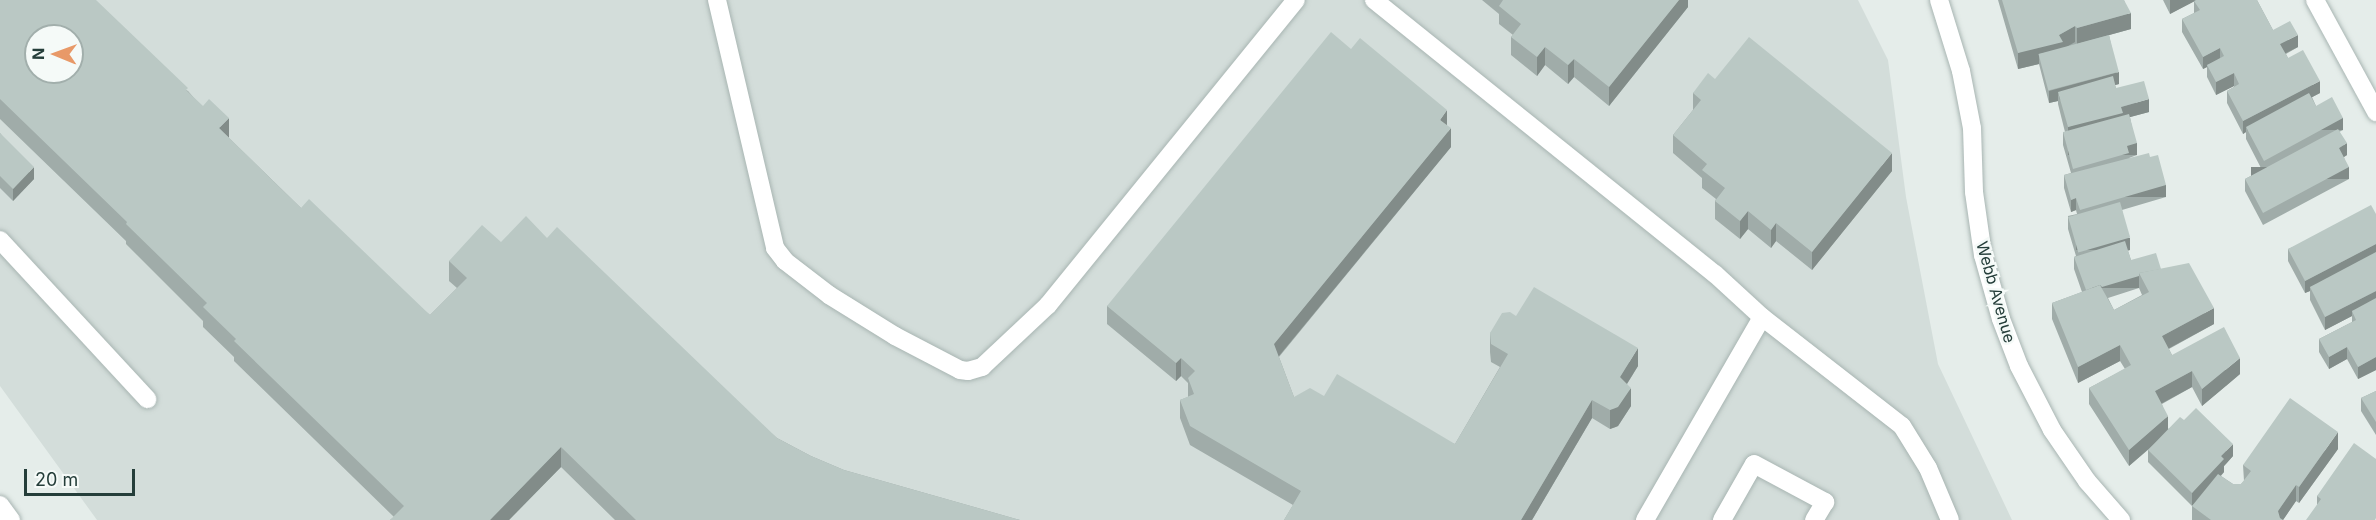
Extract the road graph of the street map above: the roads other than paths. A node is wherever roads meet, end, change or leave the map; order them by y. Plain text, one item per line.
1 (717, 0) edge
2 (1296, 0) edge
3 (1374, 0) edge
4 (1938, 0) edge
5 (2315, 0) edge
6 (2376, 112) edge
7 (0, 240) edge
8 (1762, 317) junction
9 (147, 399) dead end
10 (0, 505) edge
11 (11, 520) edge
12 (1646, 520) edge
13 (1722, 520) edge
14 (1814, 520) edge
15 (1950, 520) edge
16 (2121, 520) edge

1 - 2 street
3 - 8 street
4 - 16 street, Webb Avenue
5 - 6 street
7 - 9 street
8 - 12 street
8 - 15 street
10 - 11 street
13 - 14 street

